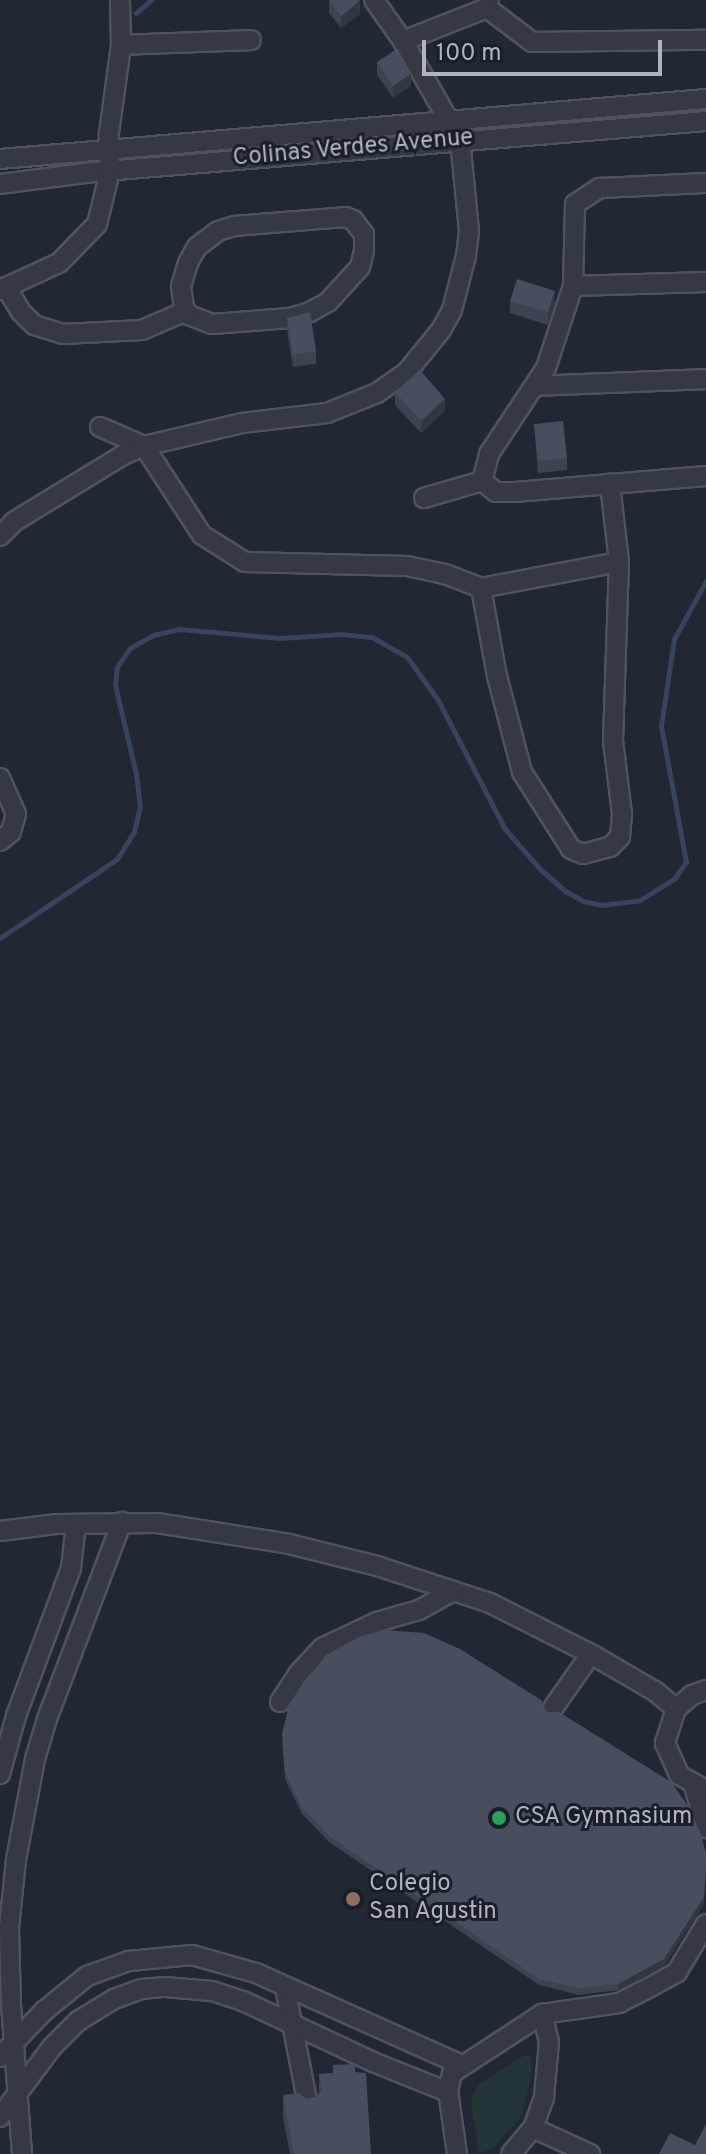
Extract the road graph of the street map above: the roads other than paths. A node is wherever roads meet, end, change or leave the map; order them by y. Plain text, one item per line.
1 (120, 0) edge
2 (374, 0) edge
3 (488, 4) edge
4 (251, 40) dead end
5 (706, 40) edge
6 (403, 41) junction
7 (121, 45) junction
8 (706, 99) edge
9 (449, 119) junction
10 (706, 121) edge
11 (460, 140) junction
12 (108, 147) junction
13 (0, 159) edge
14 (110, 171) junction
15 (706, 183) edge
16 (0, 184) edge
17 (706, 282) edge
18 (573, 286) junction
19 (3, 288) edge
20 (186, 311) junction
21 (706, 379) edge
22 (535, 386) junction
23 (100, 427) dead end
24 (144, 446) junction
25 (706, 476) edge
26 (482, 481) junction
27 (610, 484) junction
28 (424, 498) dead end
29 (0, 536) edge
30 (619, 562) junction
31 (481, 588) junction
32 (0, 778) edge
33 (0, 841) edge
34 (122, 1522) junction
35 (76, 1524) junction
36 (0, 1531) edge
37 (453, 1591) junction
38 (591, 1654) junction
39 (706, 1690) edge
40 (280, 1702) dead end
41 (553, 1708) edge
42 (676, 1709) junction
43 (0, 1774) edge
44 (700, 1788) edge
45 (706, 1828) edge
46 (706, 1924) edge
47 (285, 1987) junction
48 (542, 2014) junction
49 (293, 2025) junction
50 (14, 2043) junction
51 (0, 2057) edge
52 (462, 2065) junction
53 (448, 2092) junction
54 (17, 2093) junction
55 (309, 2111) edge
56 (0, 2117) edge
57 (533, 2128) junction
58 (22, 2154) edge
59 (457, 2154) edge
60 (511, 2154) edge
61 (590, 2154) edge

1 - 7 street
2 - 6 street
3 - 5 street
3 - 6 street
4 - 7 street
6 - 9 street
7 - 12 street
8 - 9 street, Colinas Verdes Avenue
9 - 11 street
9 - 12 street, Colinas Verdes Avenue
10 - 11 street, Colinas Verdes Avenue
11 - 14 street, Colinas Verdes Avenue
11 - 24 street
12 - 13 street, Colinas Verdes Avenue
12 - 14 street
14 - 16 street, Colinas Verdes Avenue
14 - 19 street
15 - 18 street
17 - 18 street
18 - 22 street
19 - 20 street
20 - 20 street
21 - 22 street
22 - 26 street
23 - 24 street
24 - 29 street
24 - 31 street
25 - 27 street
26 - 27 street
26 - 28 street
27 - 30 street
30 - 31 street
30 - 31 street
32 - 33 street
34 - 35 street
34 - 37 street
34 - 50 street
35 - 36 street
35 - 43 street
37 - 38 street
37 - 40 street
38 - 41 street
38 - 42 street
39 - 42 street
42 - 44 street
44 - 45 street
46 - 48 street
47 - 49 street
47 - 50 street
47 - 52 street
48 - 52 street
48 - 57 street
49 - 53 street
49 - 54 street
49 - 55 street
50 - 51 street
50 - 54 street
52 - 53 street
53 - 59 street
54 - 56 street
54 - 58 street
57 - 60 street
57 - 61 street

